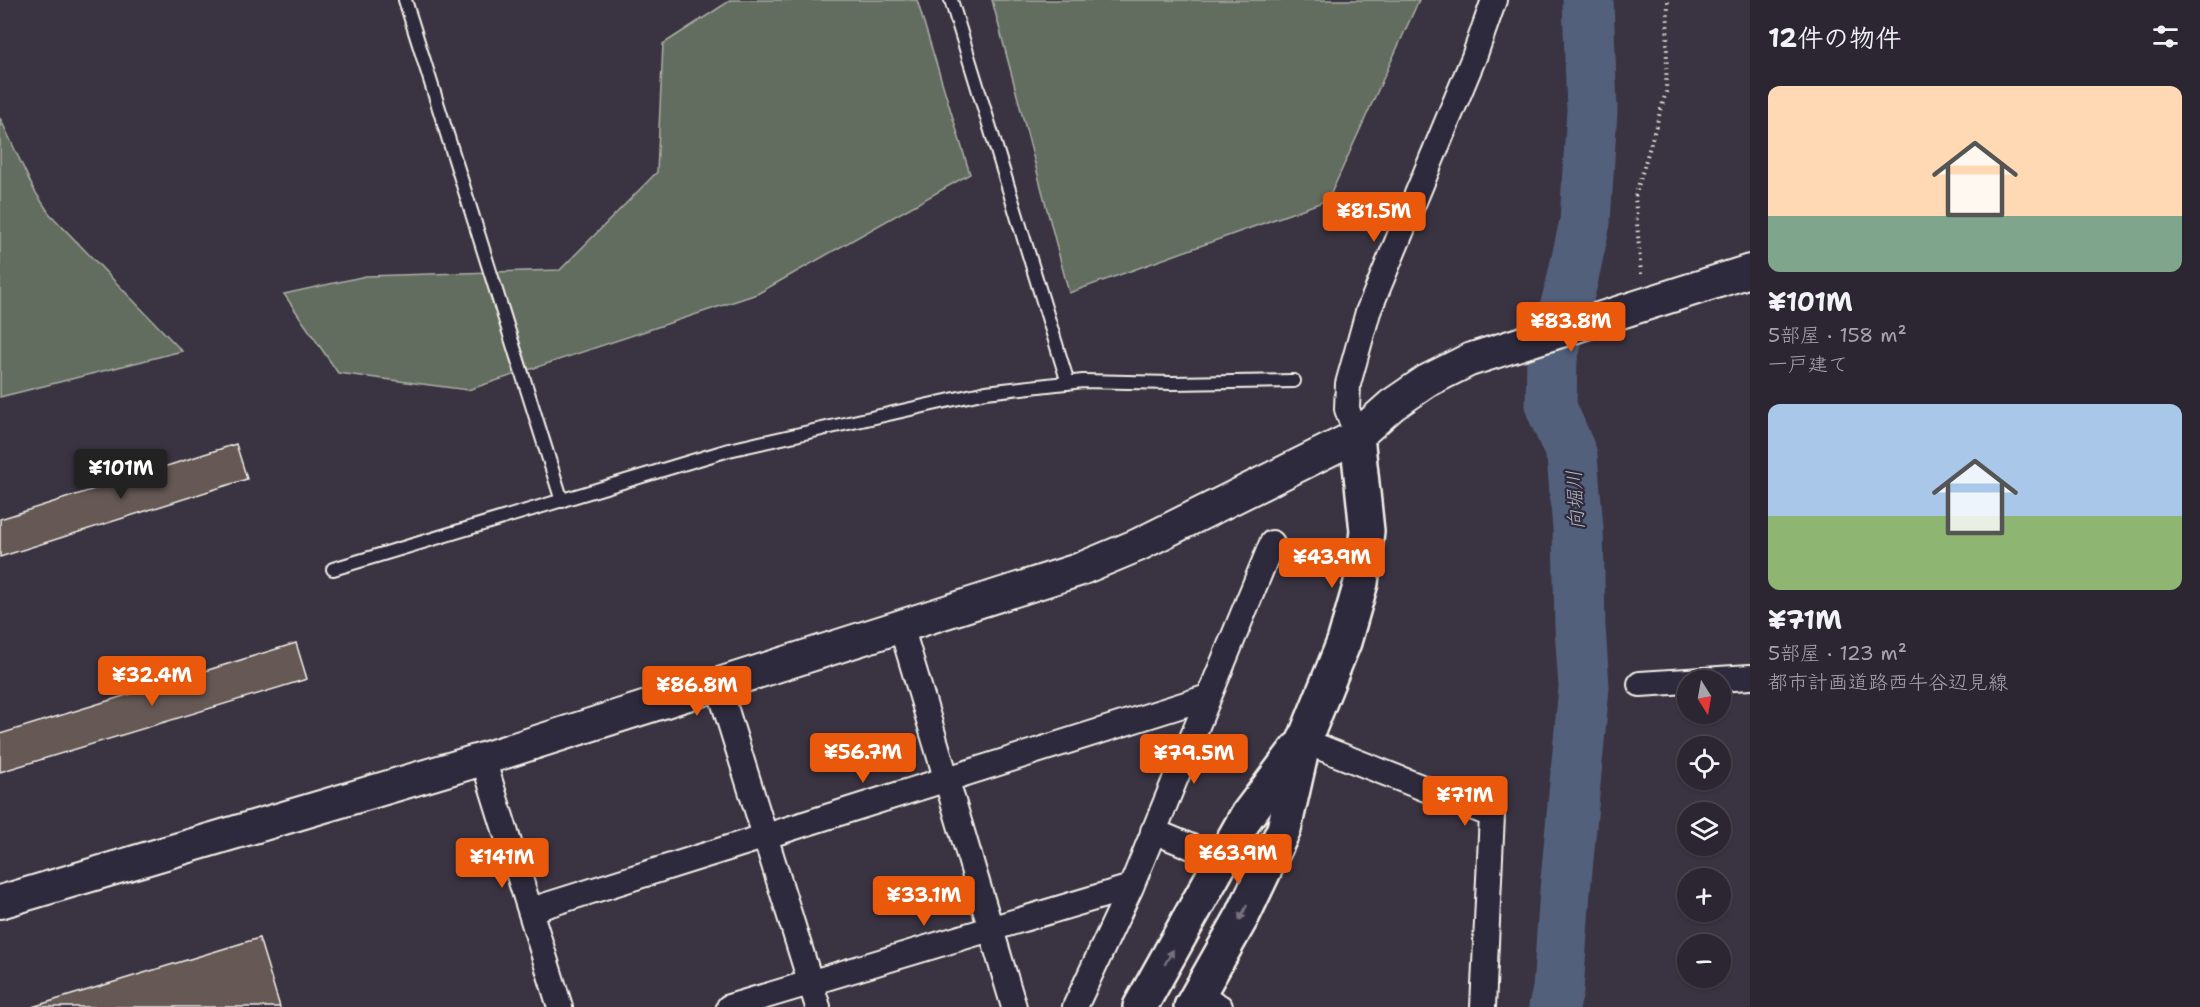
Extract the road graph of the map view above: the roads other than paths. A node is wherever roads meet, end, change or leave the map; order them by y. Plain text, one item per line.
1 (405, 0) edge
2 (951, 0) edge
3 (1494, 0) edge
4 (1750, 271) edge
5 (1294, 381) dead end
6 (1068, 383) junction
7 (1357, 436) junction
8 (562, 501) junction
9 (1272, 543) dead end
10 (333, 569) dead end
11 (901, 626) junction
12 (1750, 676) edge
13 (718, 684) junction
14 (1640, 684) dead end
15 (1208, 697) junction
16 (1304, 741) junction
17 (483, 759) junction
18 (946, 780) junction
19 (1153, 831) junction
20 (765, 837) junction
21 (1223, 860) junction
22 (1131, 887) junction
23 (0, 902) edge
24 (531, 910) junction
25 (990, 929) junction
26 (810, 983) junction
27 (1204, 1003) edge
28 (560, 1007) edge
29 (729, 1007) edge
30 (818, 1007) edge
31 (1014, 1007) edge
32 (1075, 1007) edge
33 (1140, 1007) edge
34 (1484, 1007) edge

1 - 8 lane
2 - 6 lane
3 - 7 street
4 - 7 street
5 - 6 lane
6 - 8 lane
7 - 11 street
7 - 16 main road
8 - 10 lane
9 - 15 street
11 - 13 street
11 - 18 street
12 - 14 street
13 - 17 street
13 - 20 street
15 - 18 street
15 - 19 street
16 - 21 main road
16 -> 27 main road
16 - 34 street
17 - 23 street
17 - 24 street
18 - 20 street
18 - 25 street
19 - 21 street
19 - 22 street
20 - 24 street
20 - 26 street
33 -> 21 main road
22 - 25 street
22 - 32 street
24 - 28 street
25 - 26 street
25 - 31 street
26 - 29 street
26 - 30 street

